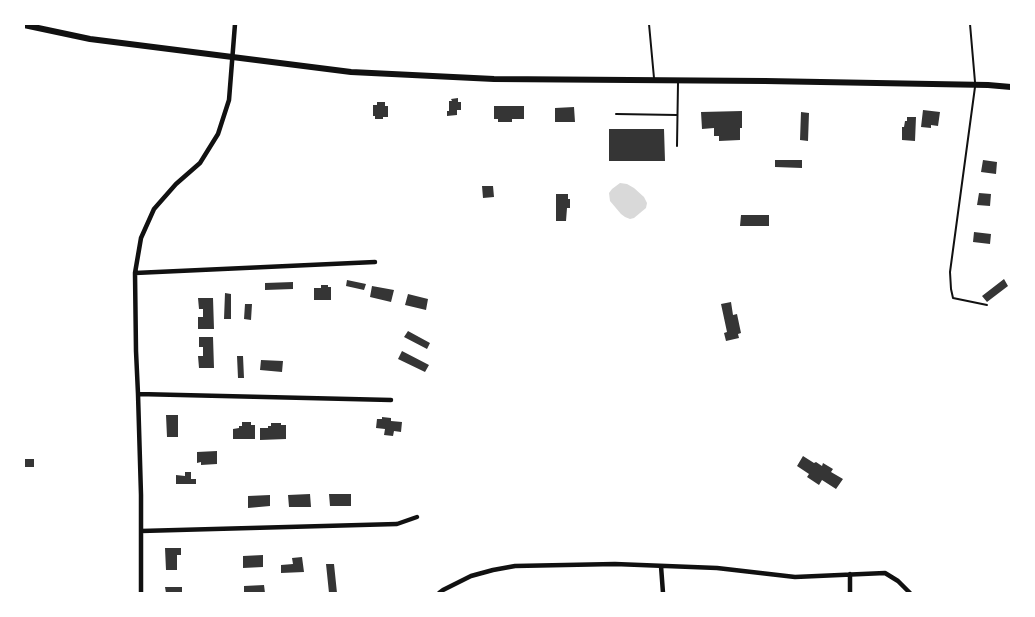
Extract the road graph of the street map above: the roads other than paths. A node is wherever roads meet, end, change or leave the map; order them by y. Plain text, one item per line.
1 (235, 24) edge
2 (649, 24) edge
3 (970, 24) edge
4 (24, 25) edge
5 (232, 57) junction
6 (654, 81) junction
7 (678, 81) junction
8 (976, 85) junction
9 (1011, 87) edge
10 (616, 114) dead end
11 (677, 115) junction
12 (677, 146) dead end
13 (375, 262) dead end
14 (135, 273) junction
15 (987, 305) dead end
16 (138, 394) junction
17 (391, 400) dead end
18 (417, 517) dead end
19 (141, 531) junction
20 (662, 566) junction
21 (850, 574) junction
22 (141, 593) edge
23 (439, 593) edge
24 (663, 593) edge
25 (850, 593) edge
26 (910, 593) edge

1 - 5 street
2 - 6 lane
3 - 8 lane
4 - 5 main road
5 - 6 main road
5 - 14 street
6 - 7 main road
7 - 8 main road
7 - 11 lane
8 - 9 main road
8 - 15 lane
10 - 11 lane
11 - 12 lane
13 - 14 street
14 - 16 street
16 - 17 street
16 - 19 street
18 - 19 street
19 - 22 street
20 - 21 street
20 - 23 street
20 - 24 street
21 - 25 street
21 - 26 street

